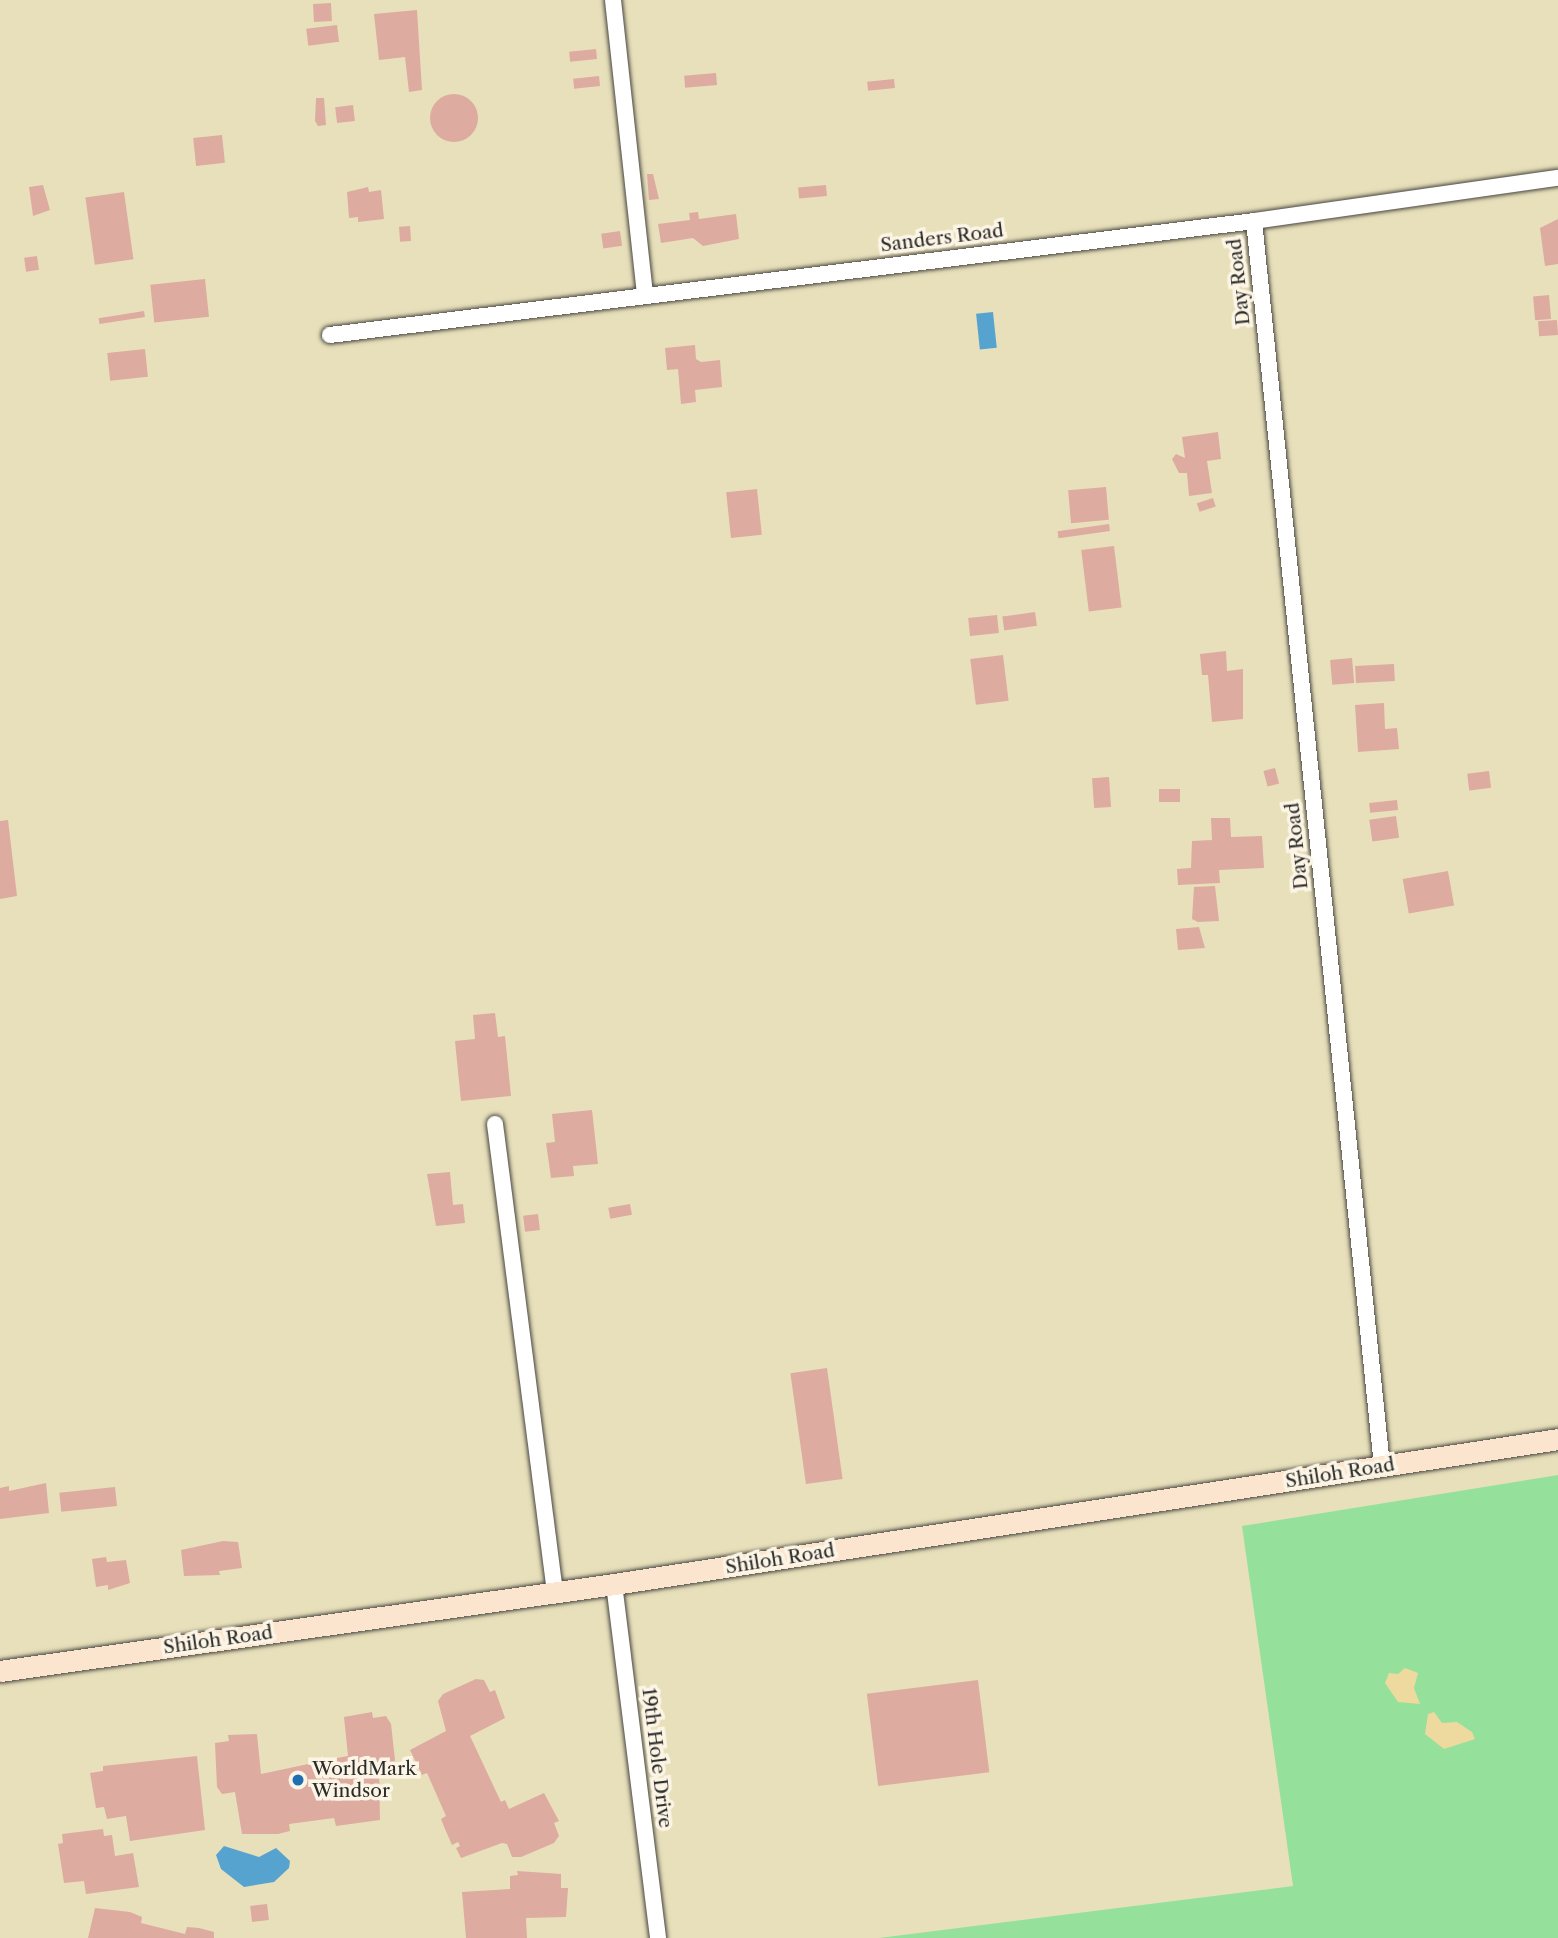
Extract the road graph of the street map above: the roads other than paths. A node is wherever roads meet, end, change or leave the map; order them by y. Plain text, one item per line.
1 (613, 0) edge
2 (1558, 178) edge
3 (1254, 221) junction
4 (645, 294) junction
5 (330, 335) dead end
6 (495, 1124) dead end
7 (1558, 1439) edge
8 (1381, 1467) junction
9 (614, 1584) junction
10 (555, 1592) junction
11 (0, 1671) edge
12 (658, 1938) edge

1 - 4 street
2 - 3 street, Sanders Road
3 - 4 street, Sanders Road
3 - 8 street, Day Road
4 - 5 street, Sanders Road
6 - 10 street
7 - 8 main road, Shiloh Road
8 - 9 main road, Shiloh Road
9 - 10 main road, Shiloh Road
9 - 12 street, 19th Hole Drive
10 - 11 main road, Shiloh Road

